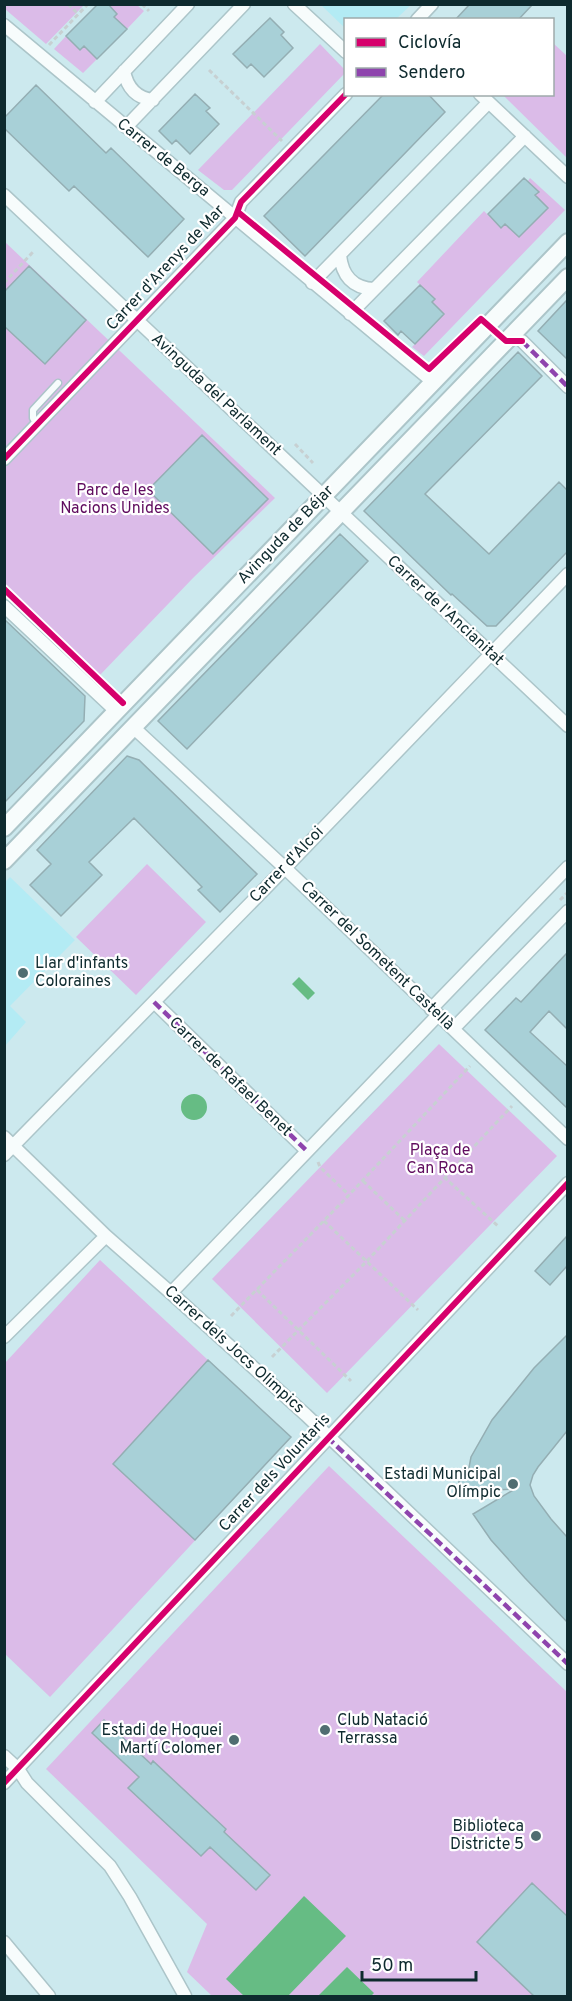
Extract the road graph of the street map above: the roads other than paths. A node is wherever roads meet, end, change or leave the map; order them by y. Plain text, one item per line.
1 (188, 4) edge
2 (244, 4) edge
3 (294, 4) edge
4 (432, 4) edge
5 (419, 18) edge
6 (4, 25) edge
7 (344, 51) edge
8 (124, 71) junction
9 (344, 96) edge
10 (153, 99) junction
11 (484, 99) edge
12 (95, 102) junction
13 (126, 127) junction
14 (525, 136) junction
15 (567, 177) edge
16 (4, 195) edge
17 (235, 218) junction
18 (567, 242) edge
19 (340, 255) junction
20 (567, 277) edge
21 (312, 283) junction
22 (374, 289) junction
23 (350, 314) junction
24 (136, 320) junction
25 (522, 341) dead end
26 (433, 382) junction
27 (58, 383) dead end
28 (567, 387) edge
29 (38, 424) junction
30 (4, 459) edge
31 (323, 497) junction
32 (340, 512) junction
33 (567, 574) edge
34 (4, 606) edge
35 (490, 653) junction
36 (116, 711) junction
37 (567, 726) edge
38 (134, 727) junction
39 (4, 828) edge
40 (4, 861) edge
41 (567, 867) edge
42 (285, 868) junction
43 (567, 911) edge
44 (153, 1002) junction
45 (434, 1012) junction
46 (453, 1029) junction
47 (567, 1138) edge
48 (8, 1146) edge
49 (307, 1151) junction
50 (567, 1183) edge
51 (106, 1236) junction
52 (171, 1293) junction
53 (4, 1337) edge
54 (327, 1437) junction
55 (567, 1664) edge
56 (4, 1756) edge
57 (18, 1769) junction
58 (4, 1783) edge
59 (4, 1942) edge
60 (49, 1996) edge
61 (185, 1996) edge

1 - 8 street
2 - 10 street
3 - 7 street
4 - 5 street
6 - 12 street, Carrer de Berga
8 - 10 street
8 - 12 street
9 - 17 street, Carrer d'Arenys de Mar
10 - 13 street
11 - 14 street
11 - 19 street
12 - 13 street, Carrer de Berga
13 - 17 street, Carrer de Berga
14 - 15 street
14 - 22 street
16 - 24 street, Avinguda del Parlament
17 - 21 street, Carrer de Berga
17 - 24 street, Carrer d'Arenys de Mar
18 - 26 main road, Avinguda de Béjar
19 - 21 street
19 - 22 street
20 - 32 main road, Avinguda de Béjar
21 - 23 street, Carrer de Berga
22 - 23 street
23 - 26 street, Carrer de Berga
24 - 29 street, Carrer d'Arenys de Mar
24 - 31 street, Avinguda del Parlament
25 - 28 street
26 - 31 main road, Avinguda de Béjar
27 - 29 lane
29 - 30 street, Carrer d'Arenys de Mar
31 - 32 street, Carrer de l'Ancianitat
31 - 36 main road, Avinguda de Béjar
32 - 35 street, Carrer de l'Ancianitat
32 - 38 main road, Avinguda de Béjar
33 - 35 street, Carrer d'Alcoi
34 - 36 street
35 - 37 street, Carrer de l'Ancianitat
35 - 42 street, Carrer d'Alcoi
36 - 38 main road
36 - 39 main road, Avinguda de Béjar
38 - 40 main road, Avinguda de Béjar
38 - 42 street, Carrer del Sometent Castellà
41 - 45 street
42 - 44 street, Carrer d'Alcoi
42 - 45 street, Carrer del Sometent Castellà
43 - 46 street
44 - 48 street, Carrer d'Alcoi
44 - 49 street, Carrer de Rafael Benet
45 - 46 street, Carrer del Sometent Castellà
45 - 49 street
46 - 47 street, Carrer del Sometent Castellà
48 - 51 street, Carrer dels Jocs Olimpics
49 - 52 street
50 - 54 street, Carrer dels Voluntaris
51 - 52 street, Carrer dels Jocs Olimpics
51 - 53 street
52 - 54 street, Carrer dels Jocs Olimpics
54 - 55 street, Carrer dels Jocs Olimpics
54 - 57 street, Carrer dels Voluntaris
56 - 57 street
57 - 58 street, Carrer dels Voluntaris
57 - 61 street
59 - 60 street

